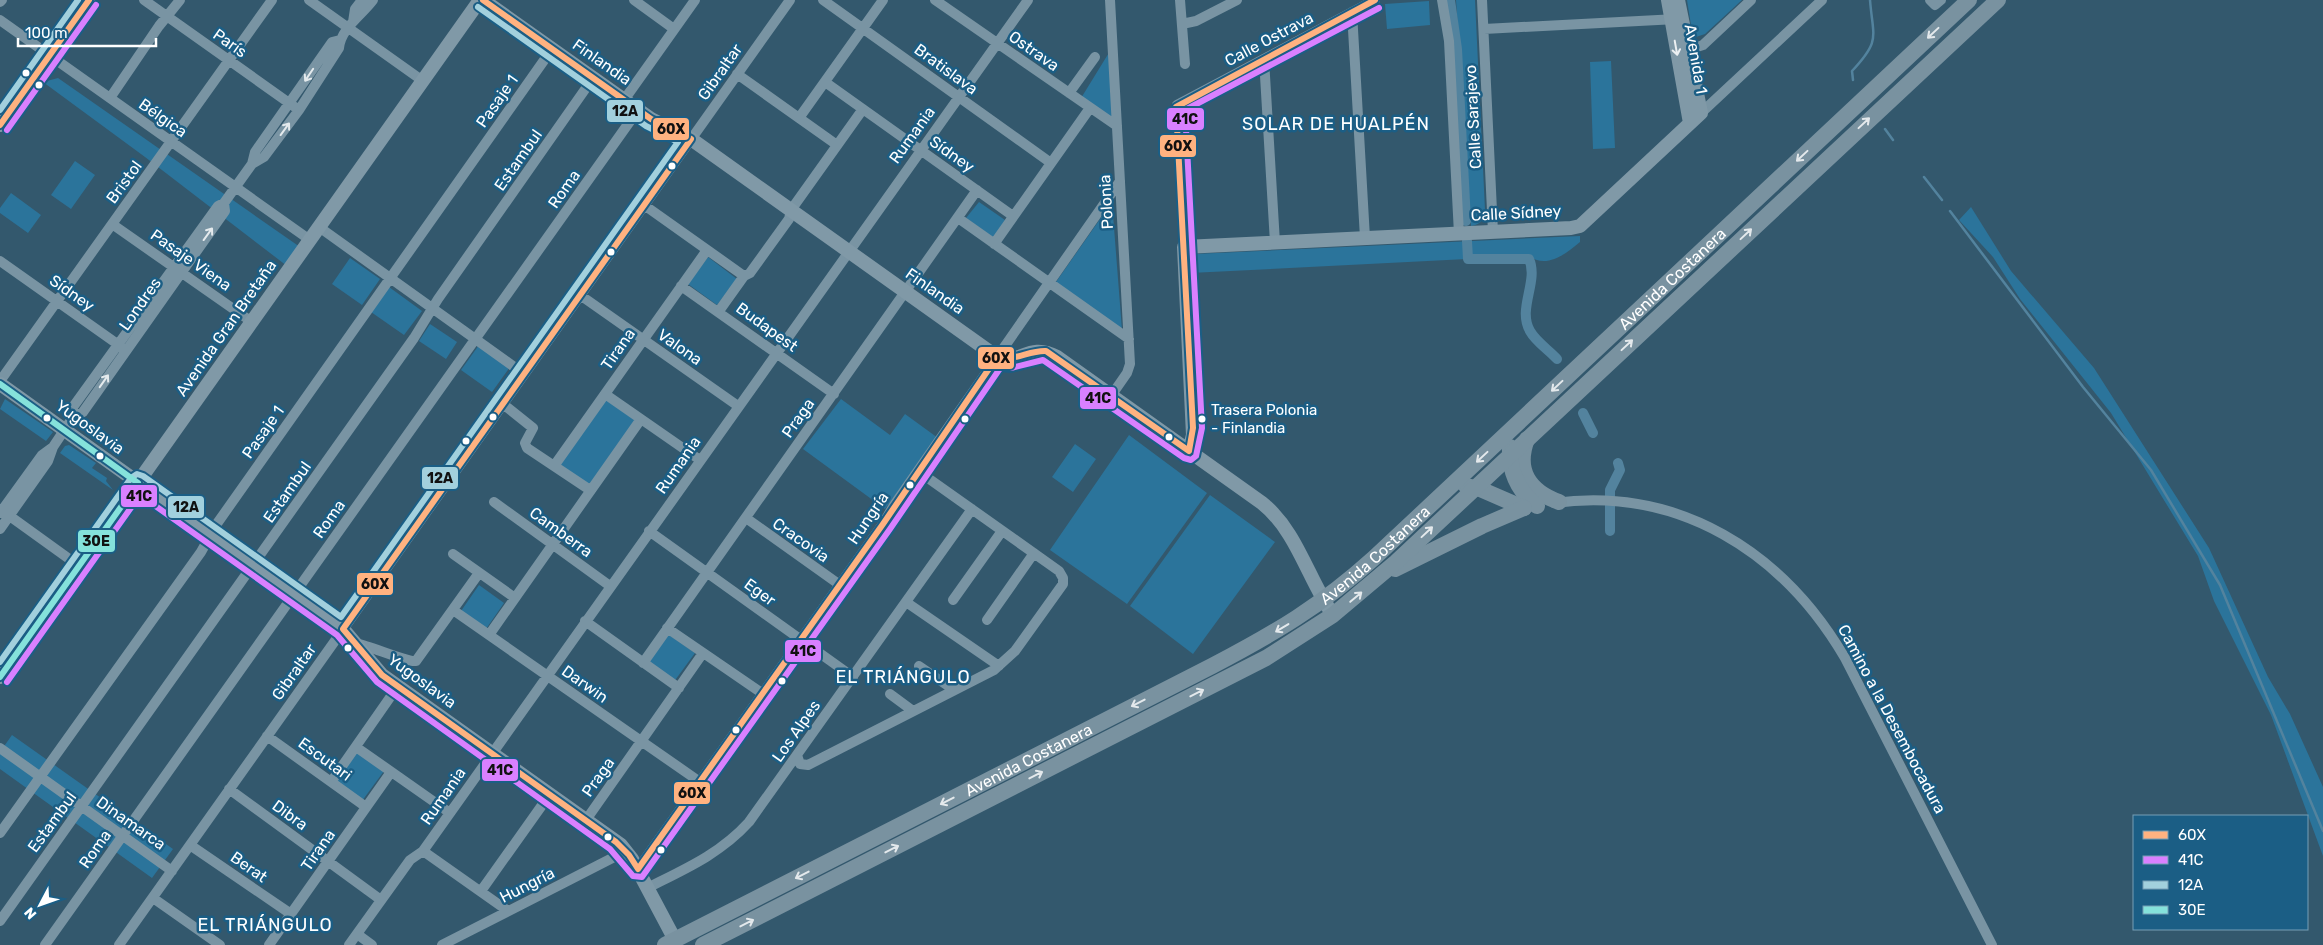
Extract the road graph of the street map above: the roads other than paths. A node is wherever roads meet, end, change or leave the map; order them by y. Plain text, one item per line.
1 (89, 0) edge
2 (144, 0) edge
3 (180, 0) edge
4 (272, 0) edge
5 (309, 0) edge
6 (362, 0) edge
7 (373, 0) edge
8 (481, 0) edge
9 (634, 0) edge
10 (695, 0) edge
11 (790, 0) edge
12 (823, 0) edge
13 (883, 0) edge
14 (1028, 0) edge
15 (1110, 0) edge
16 (1180, 0) edge
17 (1237, 0) edge
18 (1375, 0) edge
19 (1442, 0) edge
20 (1482, 0) edge
21 (1668, 0) edge
22 (1678, 0) edge
23 (1751, 0) edge
24 (1822, 0) edge
25 (1969, 0) edge
26 (1998, 0) edge
27 (938, 1) edge
28 (1352, 12) junction
29 (168, 17) junction
30 (1676, 19) junction
31 (0, 20) edge
32 (1182, 24) junction
33 (351, 25) junction
34 (863, 28) junction
35 (674, 29) junction
36 (1484, 29) junction
37 (340, 40) junction
38 (997, 43) junction
39 (552, 49) junction
40 (1688, 50) junction
41 (50, 55) junction
42 (1095, 57) dead end
43 (1264, 58) junction
44 (229, 60) junction
45 (1185, 64) dead end
46 (737, 74) junction
47 (593, 78) junction
48 (422, 81) junction
49 (825, 82) junction
50 (1068, 94) junction
51 (958, 97) junction
52 (110, 98) junction
53 (624, 100) junction
54 (290, 103) junction
55 (1090, 108) junction
56 (863, 109) junction
57 (299, 110) junction
58 (638, 110) junction
59 (1701, 113) junction
60 (799, 118) junction
61 (1690, 123) junction
62 (0, 125) edge
63 (1117, 126) junction
64 (691, 139) junction
65 (171, 142) junction
66 (837, 145) junction
67 (920, 150) junction
68 (1051, 163) junction
69 (252, 164) junction
70 (1120, 181) junction
71 (235, 187) junction
72 (977, 190) junction
73 (644, 204) junction
74 (791, 210) junction
75 (1013, 216) junction
76 (958, 218) junction
77 (112, 224) junction
78 (319, 227) junction
79 (1493, 232) junction
80 (1459, 234) junction
81 (1365, 238) junction
82 (310, 240) junction
83 (1275, 243) junction
84 (994, 244) junction
85 (1184, 247) junction
86 (707, 250) junction
87 (848, 251) junction
88 (0, 261) edge
89 (177, 269) junction
90 (744, 276) junction
91 (390, 278) junction
92 (1048, 283) junction
93 (681, 286) junction
94 (906, 292) junction
95 (580, 295) junction
96 (57, 301) junction
97 (433, 309) junction
98 (719, 311) junction
99 (252, 322) junction
100 (1129, 338) junction
101 (475, 339) junction
102 (644, 340) junction
103 (122, 347) junction
104 (776, 353) junction
105 (997, 357) junction
106 (524, 374) junction
107 (0, 383) edge
108 (605, 394) junction
109 (834, 394) junction
110 (1111, 396) junction
111 (502, 404) junction
112 (738, 406) junction
113 (641, 419) junction
114 (1518, 423) junction
115 (64, 430) junction
116 (1528, 438) junction
117 (1189, 451) junction
118 (1510, 455) junction
119 (700, 460) junction
120 (554, 466) junction
121 (918, 471) junction
122 (138, 483) junction
123 (590, 490) junction
124 (1482, 490) junction
125 (1445, 491) junction
126 (494, 502) dead end
127 (1559, 502) junction
128 (1531, 507) junction
129 (972, 509) junction
130 (3, 512) edge
131 (746, 518) junction
132 (1482, 526) junction
133 (0, 529) edge
134 (649, 531) junction
135 (1002, 531) junction
136 (211, 534) junction
137 (552, 544) junction
138 (1034, 553) junction
139 (453, 554) dead end
140 (254, 565) junction
141 (79, 566) junction
142 (707, 572) junction
143 (479, 573) junction
144 (1379, 577) junction
145 (840, 585) junction
146 (610, 586) junction
147 (294, 594) junction
148 (515, 598) junction
149 (953, 600) dead end
150 (1323, 601) junction
151 (906, 602) junction
152 (453, 610) junction
153 (1333, 616) junction
154 (987, 620) dead end
155 (586, 621) junction
156 (343, 628) junction
157 (667, 628) junction
158 (489, 635) junction
159 (801, 640) junction
160 (358, 644) junction
161 (704, 653) junction
162 (643, 663) junction
163 (919, 666) dead end
164 (1000, 666) junction
165 (547, 675) junction
166 (0, 677) edge
167 (853, 677) junction
168 (398, 686) junction
169 (678, 688) junction
170 (954, 690) junction
171 (763, 694) junction
172 (890, 694) dead end
173 (913, 711) junction
174 (267, 736) junction
175 (641, 741) junction
176 (356, 746) junction
177 (0, 748) edge
178 (492, 753) junction
179 (798, 755) junction
180 (391, 772) junction
181 (41, 777) junction
182 (331, 782) junction
183 (700, 782) junction
184 (229, 790) junction
185 (550, 794) junction
186 (82, 806) junction
187 (366, 807) junction
188 (450, 813) junction
189 (586, 820) junction
190 (0, 834) edge
191 (123, 835) junction
192 (190, 845) junction
193 (423, 851) junction
194 (626, 851) junction
195 (328, 861) junction
196 (638, 870) junction
197 (172, 871) junction
198 (647, 888) junction
199 (481, 891) junction
200 (152, 898) junction
201 (381, 900) junction
202 (508, 911) junction
203 (291, 914) junction
204 (0, 921) edge
205 (357, 934) junction
206 (670, 942) edge
207 (45, 945) edge
208 (119, 945) edge
209 (220, 945) edge
210 (269, 945) edge
211 (349, 945) edge
212 (372, 945) edge
213 (442, 945) edge
214 (703, 945) edge
215 (1992, 945) edge

1 - 41 street
2 - 29 street, París
3 - 29 street
4 - 44 street, Bristol
5 - 33 street
6 - 33 street, Londres
7 - 33 street, Londres
8 - 39 street, Finlandia
8 - 48 street, Avenida Gran Bretaña
9 - 35 street
10 - 35 street
11 - 46 street, Gibraltar
12 - 34 street, Bratislava
13 - 34 street
14 - 38 street, Rumania
15 - 63 street, Polonia
16 - 32 street
17 - 32 street
18 - 28 street, Calle Ostrava
19 - 80 street, Calle Sarajevo
20 - 36 street, Calle Sarajevo
21 - 30 street, Avenida 1
22 - 30 street, Avenida 1
23 - 40 street
24 - 59 street, Calle Sídney
25 -> 114 main road, Avenida Costanera
116 -> 26 main road, Avenida Costanera
27 - 38 street, Ostrava
28 - 43 street, Calle Ostrava
28 - 81 street
29 - 44 street, París
29 - 52 street
30 - 36 street
30 - 40 street, Avenida 1
30 -> 61 street, Avenida 1
31 - 41 street, Bélgica
32 - 45 street
33 - 37 street, Londres
33 - 48 street
34 - 49 street
34 - 51 street, Bratislava
35 - 53 street
36 - 79 street, Calle Sarajevo
37 -> 54 street, Londres
37 - 57 street, Londres
38 - 50 street, Ostrava
38 - 51 street, Rumania
39 - 47 street, Finlandia
39 - 91 street, Pasaje 1
40 - 59 street, Avenida 1
41 - 52 street, Bélgica
41 - 62 street
42 - 50 street
43 - 83 street
43 - 85 street, Calle Ostrava
44 - 54 street, París
44 - 65 street, Bristol
46 - 60 street
46 - 64 street, Gibraltar
47 - 53 street, Finlandia
47 - 97 street, Estambul
48 - 78 street, Avenida Gran Bretaña
49 - 56 street, Sídney
49 - 60 street
50 - 55 street, Ostrava
51 - 67 street, Rumania
51 - 68 street, Bratislava
52 - 65 street, Bélgica
53 - 58 street, Finlandia
54 - 57 street, París
54 - 69 street, Londres
55 - 63 street, Ostrava
55 - 68 street
56 - 66 street
56 - 67 street, Sídney
69 -> 57 street, Londres
58 - 64 street, Finlandia
58 - 101 street, Roma
59 - 61 street, Calle Sídney
60 - 66 street
61 - 79 street, Calle Sídney
63 - 70 street, Polonia
64 - 73 street, Gibraltar
64 - 74 street, Finlandia
65 - 71 street, Bélgica
65 - 77 street, Bristol
66 - 74 street
67 - 72 street, Sídney
67 - 87 street, Rumania
68 - 75 street
69 - 71 street, Londres
70 - 92 street, Hungría
70 - 100 street, Polonia
71 - 82 street, Bélgica
71 - 89 street, Londres
72 - 75 street, Sídney
72 - 76 street, Praga
73 - 86 street, Budapest
73 - 95 street, Gibraltar
74 - 87 street, Finlandia
74 - 90 street
75 - 84 street
76 - 84 street
76 - 94 street, Praga
77 - 89 street, Pasaje Viena
77 - 96 street, Bristol
78 - 82 street, Avenida Gran Bretaña
78 - 91 street
79 - 80 street, Calle Sídney
80 - 81 street, Calle Sídney
81 - 83 street, Calle Sídney
82 - 99 street, Avenida Gran Bretaña
83 - 85 street, Calle Sídney
84 - 92 street
85 - 117 street
86 - 90 street, Budapest
86 - 93 street, Tirana
87 - 94 street, Finlandia
87 - 104 street, Rumania
88 - 96 street, Sídney
89 - 99 street, Pasaje Viena
89 - 103 street, Londres
90 - 98 street
91 - 97 street
91 - 136 street, Pasaje 1
92 - 100 street
92 - 105 street, Hungría
93 - 98 street, Budapest
93 - 102 street, Tirana
94 - 105 street, Finlandia
94 - 109 street, Praga
95 - 102 street, Valona
95 - 106 street, Gibraltar
96 - 103 street, Sídney
96 - 107 street, Bristol
97 - 101 street
97 - 140 street, Estambul
98 - 104 street, Budapest
99 - 122 street, Avenida Gran Bretaña
100 - 110 street, Polonia
101 - 106 street
101 - 147 street, Roma
102 - 108 street, Tirana
102 - 112 street, Valona
103 - 115 street, Londres
104 - 109 street, Budapest
104 - 112 street, Rumania
105 - 110 street
105 - 121 street, Hungría
106 - 111 street, Gibraltar
107 - 115 street, Yugoslavia
108 - 113 street
108 - 120 street, Tirana
109 - 131 street, Praga
110 - 117 street
111 - 120 street
111 - 156 street, Gibraltar
112 - 119 street, Rumania
113 - 119 street
113 - 123 street
114 - 118 main road
114 -> 125 main road, Avenida Costanera
115 - 122 street, Yugoslavia
115 - 130 street, Londres
116 - 118 main road, Avenida Costanera
116 - 127 main road
117 - 150 street
118 - 124 main road, Avenida Costanera
118 - 128 main road
119 - 134 street, Rumania
120 - 123 street
121 - 129 street
121 - 145 street, Hungría
122 - 136 street, Yugoslavia
122 - 141 street, Avenida Gran Bretaña
123 - 137 street
124 - 125 main road
124 - 128 main road
124 - 132 main road
144 -> 124 main road, Avenida Costanera
125 - 150 main road, Avenida Costanera
126 - 137 street, Camberra
127 - 128 street, Camino a la Desembocadura
127 - 215 street, Camino a la Desembocadura
128 - 132 main road
129 - 135 street
129 - 151 street, Los Alpes
130 - 133 street, Londres
130 - 141 street
131 - 142 street, Praga
131 - 145 street, Cracovia
132 - 144 main road
134 - 142 street, Eger
134 - 146 street, Rumania
135 - 138 street
135 - 149 street
136 - 140 street, Yugoslavia
136 - 181 street, Pasaje 1
137 - 146 street, Camberra
137 - 148 street
138 - 154 street
138 - 164 street
139 - 143 street
140 - 147 street, Yugoslavia
140 - 186 street, Estambul
141 - 166 street, Avenida Gran Bretaña
142 - 157 street, Praga
142 - 159 street, Eger
143 - 148 street
143 - 152 street
153 -> 144 main road, Avenida Costanera
145 - 159 street, Hungría
146 - 155 street, Rumania
147 - 156 street, Yugoslavia
147 - 191 street, Roma
148 - 158 street
150 - 153 street
150 -> 206 main road, Avenida Costanera
151 - 164 street
151 - 167 street, Los Alpes
152 - 158 street, Darwin
152 - 160 street
214 -> 153 main road, Avenida Costanera
155 - 162 street
155 - 165 street, Rumania
156 - 160 street, Yugoslavia
156 - 174 street, Gibraltar
157 - 161 street
157 - 162 street, Praga
158 - 165 street, Darwin
159 - 167 street, Eger
159 - 171 street, Hungría
160 - 168 street, Yugoslavia
161 - 169 street, Praga
161 - 171 street
162 - 169 street
163 - 170 street
164 - 170 street
165 - 175 street, Darwin
165 - 178 street, Rumania
167 - 179 street, Los Alpes
168 - 176 street
168 - 178 street, Yugoslavia
169 - 175 street, Praga
170 - 173 street
171 - 183 street, Hungría
172 - 173 street
173 - 179 street
174 - 182 street, Escutari
174 - 184 street, Gibraltar
175 - 183 street, Darwin
175 - 189 street, Praga
176 - 180 street, Escutari
176 - 182 street
177 - 181 street, Dinamarca
178 - 185 street, Yugoslavia
178 - 188 street, Rumania
179 - 198 street, Los Alpes
180 - 187 street, Tirana
180 - 188 street, Escutari
181 - 186 street, Dinamarca
181 - 190 street, Pasaje 1
182 - 187 street, Escutari
183 - 196 street, Hungría
184 - 192 street, Gibraltar
184 - 195 street, Dibra
185 - 189 street, Yugoslavia
185 - 199 street
186 - 191 street, Dinamarca
186 - 204 street, Estambul
187 - 195 street, Tirana
188 - 193 street, Rumania
189 - 194 street, Yugoslavia
191 - 197 street, Dinamarca
191 - 207 street, Roma
192 - 197 street, Gibraltar
192 - 203 street, Berat
193 - 199 street
193 - 201 street, Rumania
194 - 196 street, Yugoslavia
194 - 202 street, Hungría
195 - 201 street, Dibra
195 - 203 street, Tirana
196 - 198 street, Yugoslavia
197 - 200 street, Gibraltar
198 - 206 street, Yugoslavia
199 - 202 street
200 - 208 street, Gibraltar
200 - 209 street
201 - 205 street, Rumania
202 - 213 street, Hungría
203 - 210 street, Tirana
205 - 211 street, Rumania
205 - 212 street

